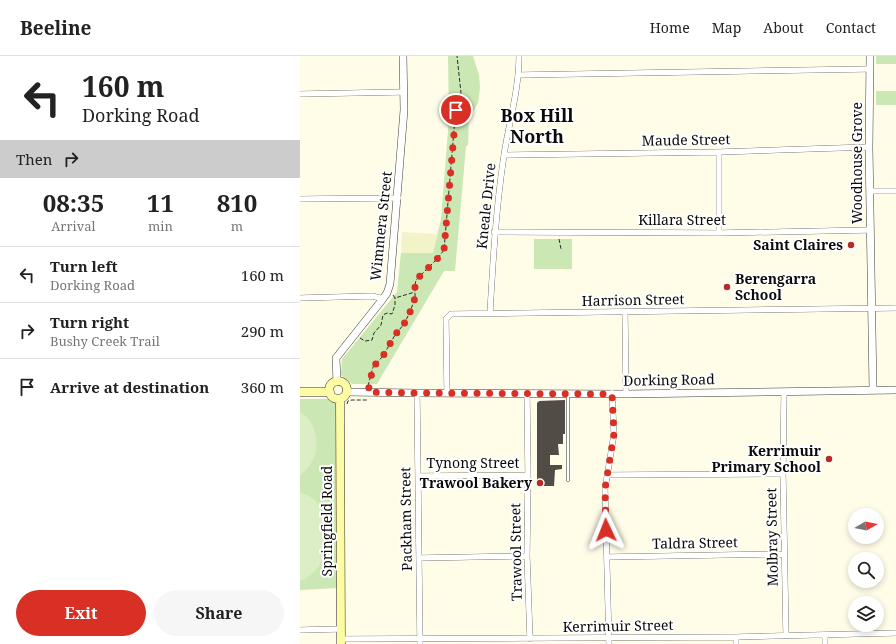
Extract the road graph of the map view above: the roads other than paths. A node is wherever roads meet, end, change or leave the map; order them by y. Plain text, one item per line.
1 (403, 56) edge
2 (519, 56) edge
3 (870, 56) edge
4 (869, 70) junction
5 (519, 75) junction
6 (404, 92) junction
7 (300, 94) edge
8 (869, 147) junction
9 (719, 152) junction
10 (504, 155) junction
11 (870, 191) junction
12 (896, 191) edge
13 (398, 198) junction
14 (300, 199) edge
15 (870, 230) junction
16 (494, 232) junction
17 (719, 232) junction
18 (384, 297) junction
19 (300, 298) edge
20 (871, 308) junction
21 (896, 308) edge
22 (626, 312) junction
23 (490, 313) junction
24 (337, 382) junction
25 (872, 390) junction
26 (896, 390) edge
27 (300, 392) edge
28 (330, 392) junction
29 (347, 392) junction
30 (784, 392) junction
31 (417, 393) junction
32 (447, 393) junction
33 (526, 393) junction
34 (568, 394) junction
35 (612, 394) junction
36 (626, 394) junction
37 (340, 398) junction
38 (783, 474) junction
39 (528, 475) junction
40 (608, 475) junction
41 (418, 476) junction
42 (568, 480) dead end
43 (784, 554) junction
44 (527, 556) junction
45 (607, 557) junction
46 (419, 558) junction
47 (340, 629) junction
48 (300, 630) edge
49 (896, 633) edge
50 (786, 635) junction
51 (825, 635) junction
52 (736, 637) junction
53 (530, 639) junction
54 (516, 641) edge
55 (609, 641) edge
56 (341, 642) edge
57 (420, 642) edge
58 (736, 644) edge
59 (825, 644) edge

1 - 6 street, Wimmera Street
2 - 5 street, Kneale Drive
3 - 4 street, Woodhouse Grove
4 - 5 street
4 - 8 street, Woodhouse Grove
5 - 10 street, Kneale Drive
6 - 7 street
6 - 13 street, Wimmera Street
8 - 9 street, Maude Street
8 - 11 street, Woodhouse Grove
9 - 10 street, Maude Street
9 - 17 street
10 - 16 street, Kneale Drive
11 - 12 street
11 - 15 street, Woodhouse Grove
13 - 14 street
13 - 18 street, Wimmera Street
15 - 17 street, Killara Street
15 - 20 street, Woodhouse Grove
16 - 17 street, Killara Street
16 - 23 street, Kneale Drive
18 - 19 street
18 - 24 street, Wimmera Street
20 - 21 street, Harrison Street
20 - 22 street, Harrison Street
20 - 25 street, Woodhouse Grove
22 - 23 street, Harrison Street
22 - 36 street
23 - 32 street, Harrison Street
24 - 28 main road
24 - 29 main road
25 - 26 street, Dorking Road
25 - 30 street, Dorking Road
27 - 28 main road
28 - 37 main road
29 - 31 street, Dorking Road
29 - 37 main road
30 - 36 street, Dorking Road
30 - 38 street, Molbray Street
31 - 32 street, Dorking Road
31 - 41 street, Packham Street
32 - 33 street, Dorking Road
33 - 34 street, Dorking Road
33 - 39 street, Trawool Street
34 - 35 street, Dorking Road
34 - 42 lane
35 - 36 street, Dorking Road
35 - 40 street
37 - 47 main road, Springfield Road
38 - 40 street
38 - 43 street, Molbray Street
39 - 41 street, Tynong Street
39 - 44 street, Trawool Street
40 - 45 street
41 - 46 street, Packham Street
43 - 45 street, Taldra Street
43 - 50 street, Molbray Street
44 - 46 street
44 - 53 street, Trawool Street
45 - 55 street
46 - 57 street, Packham Street
47 - 48 street
47 - 56 main road, Springfield Road
49 - 51 street, Kerrimuir Street
50 - 51 street, Kerrimuir Street
50 - 52 street, Kerrimuir Street
51 - 59 street
52 - 55 street, Kerrimuir Street
52 - 58 street
53 - 54 street, Kerrimuir Street
53 - 55 street, Kerrimuir Street
54 - 57 street, Kerrimuir Street
56 - 57 street, Kerrimuir Street

